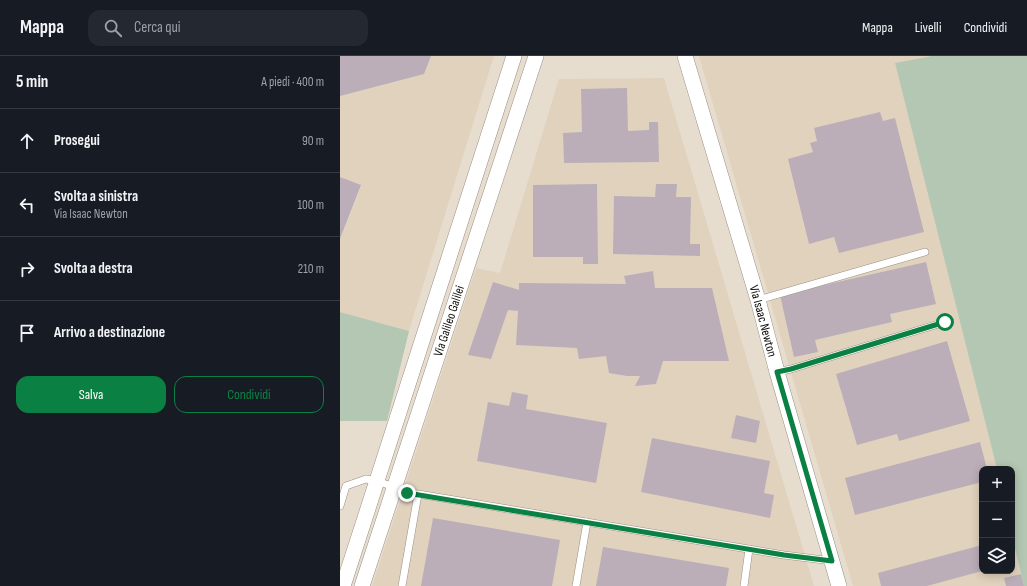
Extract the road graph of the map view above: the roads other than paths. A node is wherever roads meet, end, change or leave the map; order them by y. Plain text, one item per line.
1 (514, 56) edge
2 (536, 56) edge
3 (684, 56) edge
4 (925, 252) dead end
5 (758, 300) junction
6 (945, 322) dead end
7 (777, 372) junction
8 (377, 481) junction
9 (394, 487) junction
10 (418, 494) junction
11 (340, 506) edge
12 (587, 522) junction
13 (749, 549) junction
14 (832, 561) junction
15 (343, 586) edge
16 (362, 586) edge
17 (402, 586) edge
18 (576, 586) edge
19 (744, 586) edge
20 (839, 586) edge

1 - 8 street, Via Galileo Galilei
2 - 9 street, Via Galileo Galilei
3 - 5 street, Via Isaac Newton
4 - 5 lane
5 - 7 street, Via Isaac Newton
6 - 7 lane
7 - 14 street, Via Isaac Newton
8 - 9 lane
8 - 11 lane
8 - 15 street, Via Galileo Galilei
9 - 10 lane
9 - 16 street, Via Galileo Galilei
10 - 12 lane
10 - 17 lane
12 - 13 lane
12 - 18 lane
13 - 14 lane
13 - 19 lane
14 - 20 street, Via Isaac Newton

